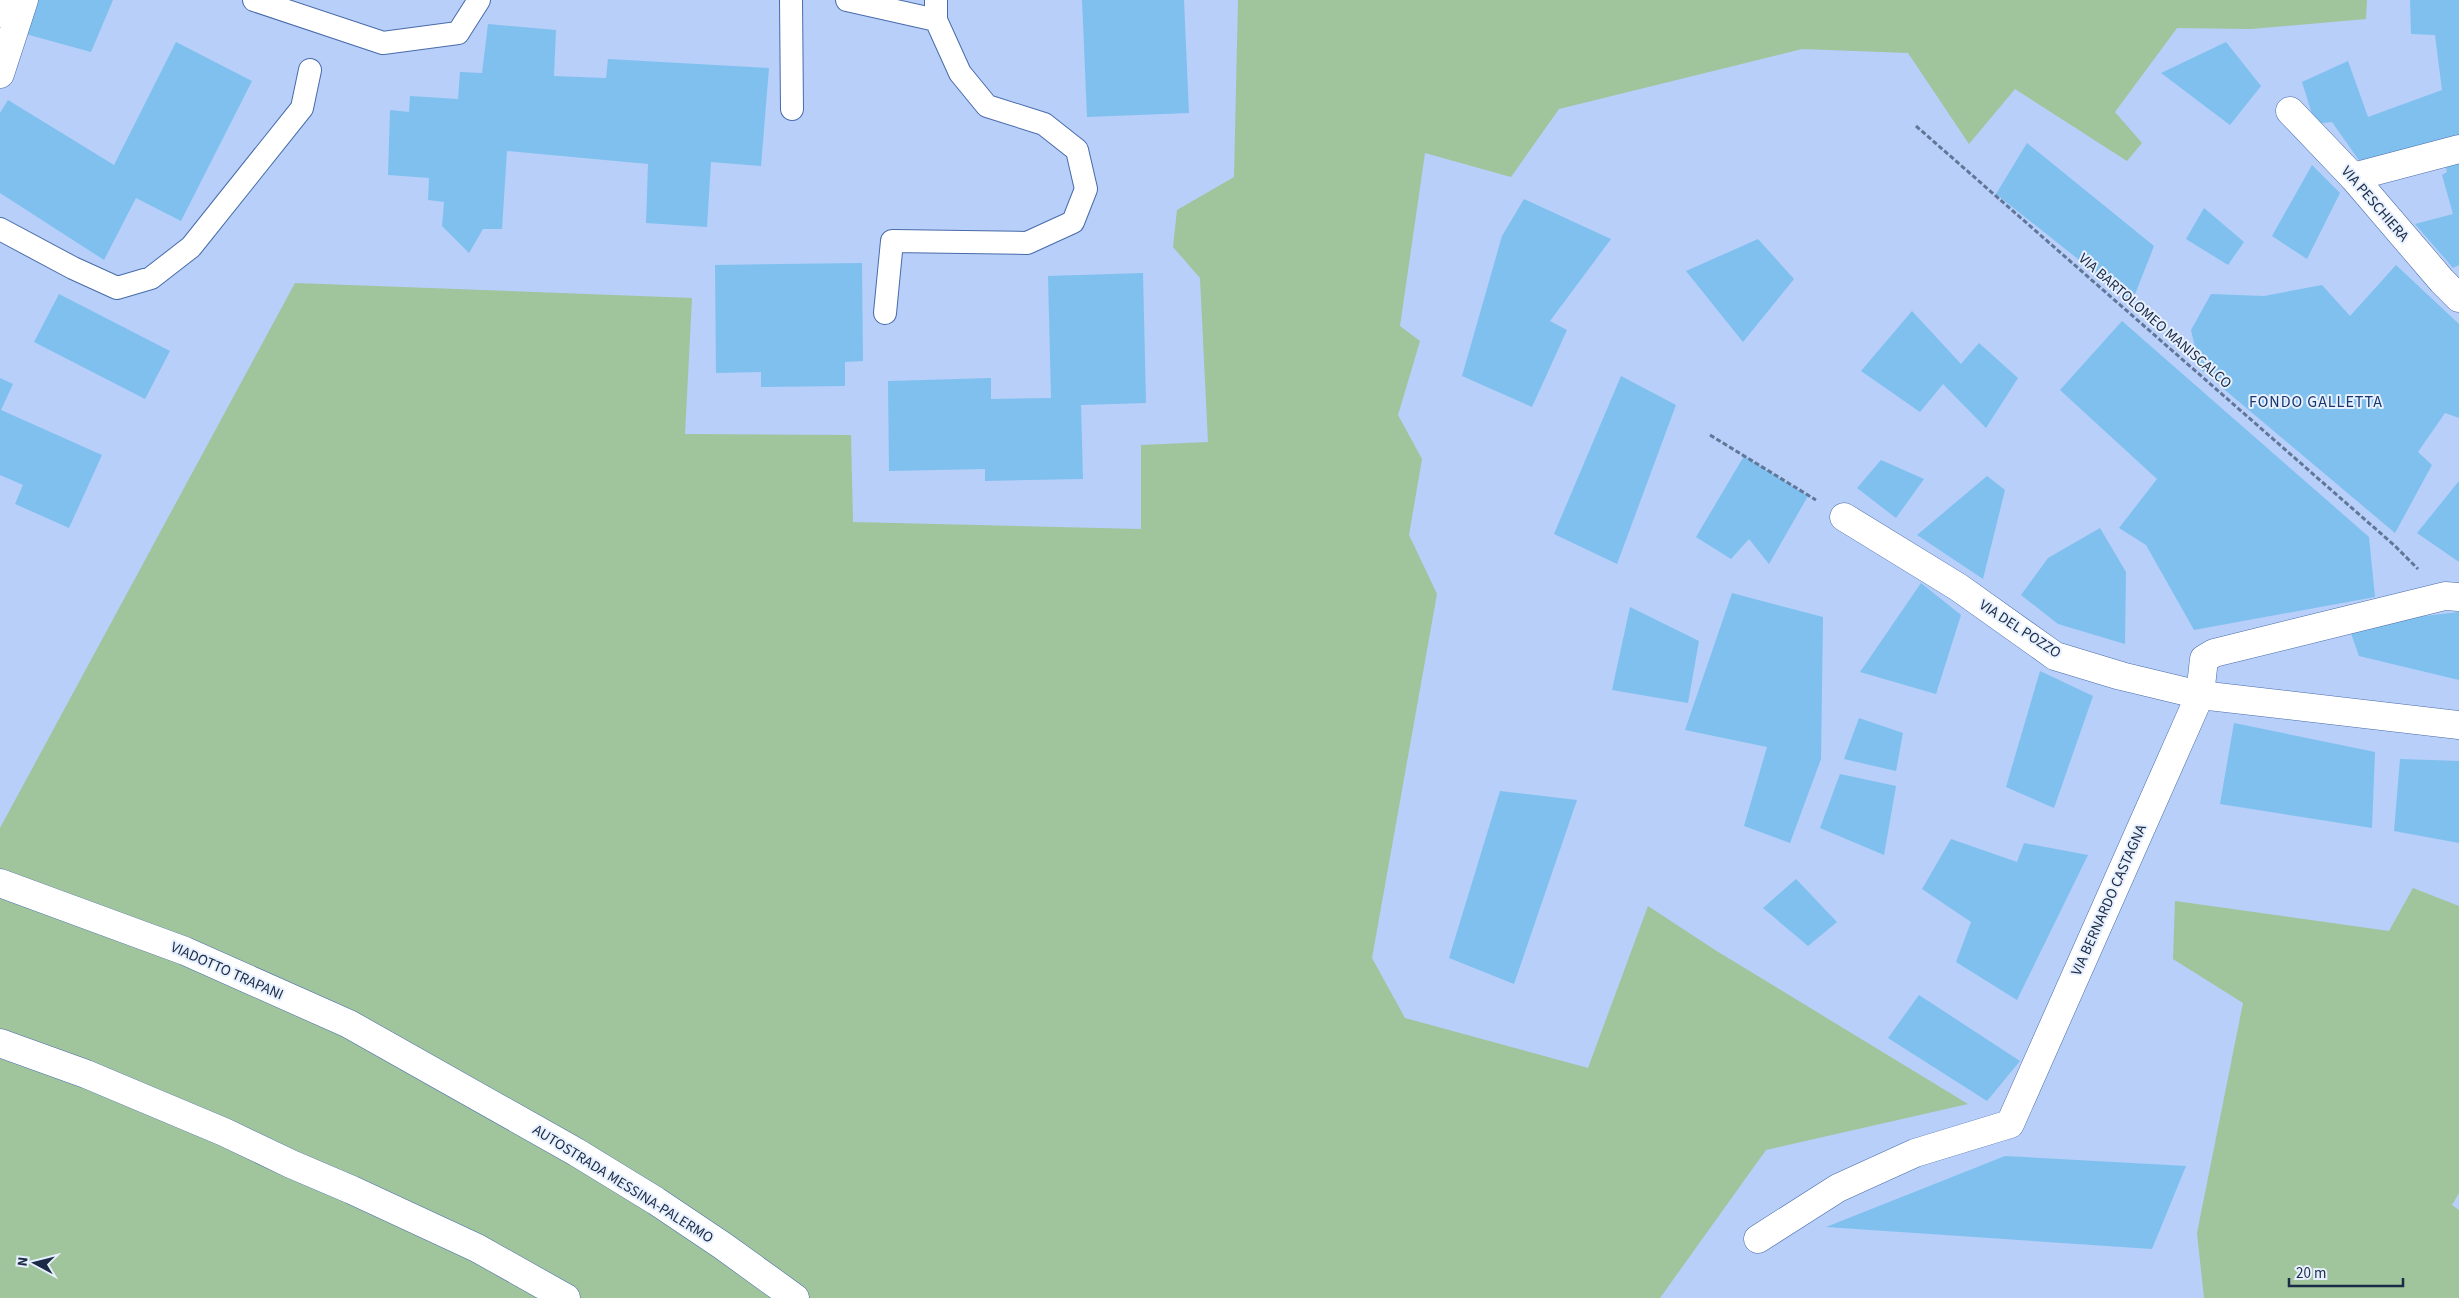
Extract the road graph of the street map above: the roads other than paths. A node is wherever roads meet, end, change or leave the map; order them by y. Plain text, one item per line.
1 (4, 0) edge
2 (24, 0) edge
3 (254, 0) edge
4 (479, 0) edge
5 (791, 0) edge
6 (847, 0) edge
7 (936, 10) edge
8 (0, 13) edge
9 (310, 70) dead end
10 (0, 74) edge
11 (792, 109) dead end
12 (2290, 111) dead end
13 (2459, 149) edge
14 (2353, 177) junction
15 (0, 230) edge
16 (2453, 285) edge
17 (884, 314) dead end
18 (1844, 517) road end
19 (2452, 596) edge
20 (2200, 695) junction
21 (2459, 725) edge
22 (0, 883) edge
23 (0, 1042) edge
24 (446, 1078) joint
25 (1758, 1239) dead end
26 (566, 1298) edge
27 (795, 1298) edge

1 - 8 main road
2 - 10 main road
3 - 4 lane
5 - 11 lane
6 - 7 lane
7 - 17 lane
9 - 15 lane
12 - 14 main road, VIA PESCHIERA
13 - 14 main road
14 - 16 main road, VIA PESCHIERA
18 - 20 main road, VIA DEL POZZO
19 - 20 main road, VIA BERNARDO CASTAGNA
20 - 21 main road, VIA DEL POZZO
20 - 25 main road, VIA BERNARDO CASTAGNA
22 - 24 main road, VIADOTTO TRAPANI
23 - 26 main road
24 - 27 main road, AUTOSTRADA MESSINA-PALERMO

